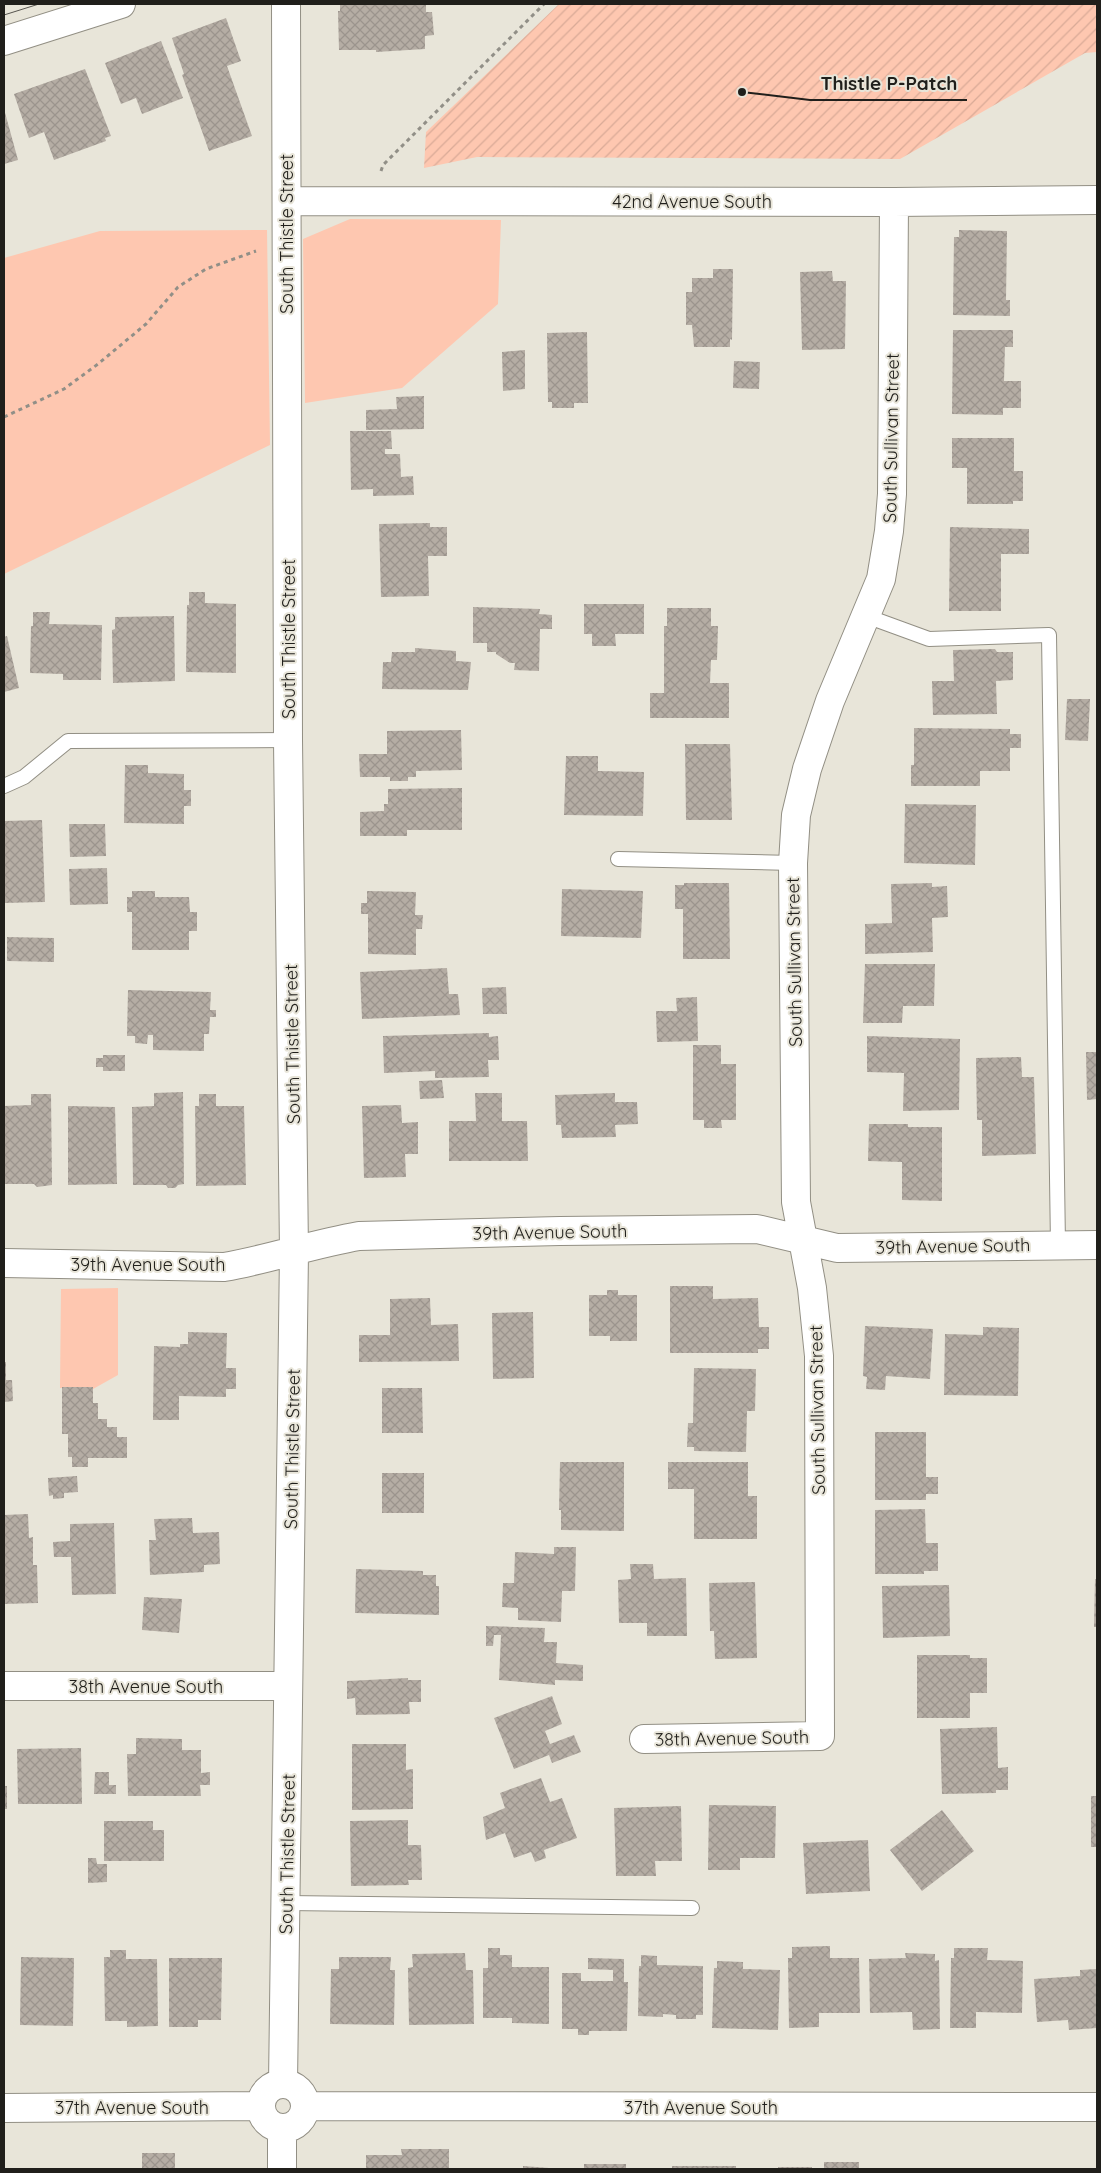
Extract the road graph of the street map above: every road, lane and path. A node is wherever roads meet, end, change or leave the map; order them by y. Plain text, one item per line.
1 (120, 4) edge
2 (286, 4) edge
3 (4, 41) edge
4 (1097, 200) edge
5 (287, 201) junction
6 (894, 202) junction
7 (866, 616) junction
8 (288, 740) junction
9 (4, 786) edge
10 (618, 859) dead end
11 (793, 863) junction
12 (802, 1239) junction
13 (1058, 1244) junction
14 (1097, 1245) edge
15 (294, 1252) junction
16 (4, 1264) edge
17 (4, 1686) edge
18 (288, 1686) junction
19 (820, 1736) joint
20 (644, 1739) dead end
21 (287, 1903) junction
22 (692, 1908) dead end
23 (283, 2084) junction
24 (261, 2106) junction
25 (305, 2106) junction
26 (1097, 2107) edge
27 (4, 2108) edge
28 (282, 2128) junction
29 (282, 2169) edge

1 - 3 street
2 - 5 street, South Thistle Street
4 - 6 street, 42nd Avenue South
5 - 6 street, 42nd Avenue South
5 - 8 street, South Thistle Street
6 - 7 street, South Sullivan Street
7 - 11 street, South Sullivan Street
7 - 13 lane
8 - 9 lane
8 - 15 street, South Thistle Street
10 - 11 lane
11 - 12 street, South Sullivan Street
12 - 13 street, 39th Avenue South
12 - 15 street, 39th Avenue South
12 - 19 street, South Sullivan Street
13 - 14 street, 39th Avenue South
15 - 16 street, 39th Avenue South
15 - 18 street, South Thistle Street
17 - 18 street, 38th Avenue South
18 - 21 street, South Thistle Street
19 - 20 street, 38th Avenue South
21 - 22 lane
21 - 23 street, South Thistle Street
23 - 24 street
23 - 25 street
24 - 27 street, 37th Avenue South
24 - 28 street
25 - 26 street, 37th Avenue South
25 - 28 street
28 - 29 street

